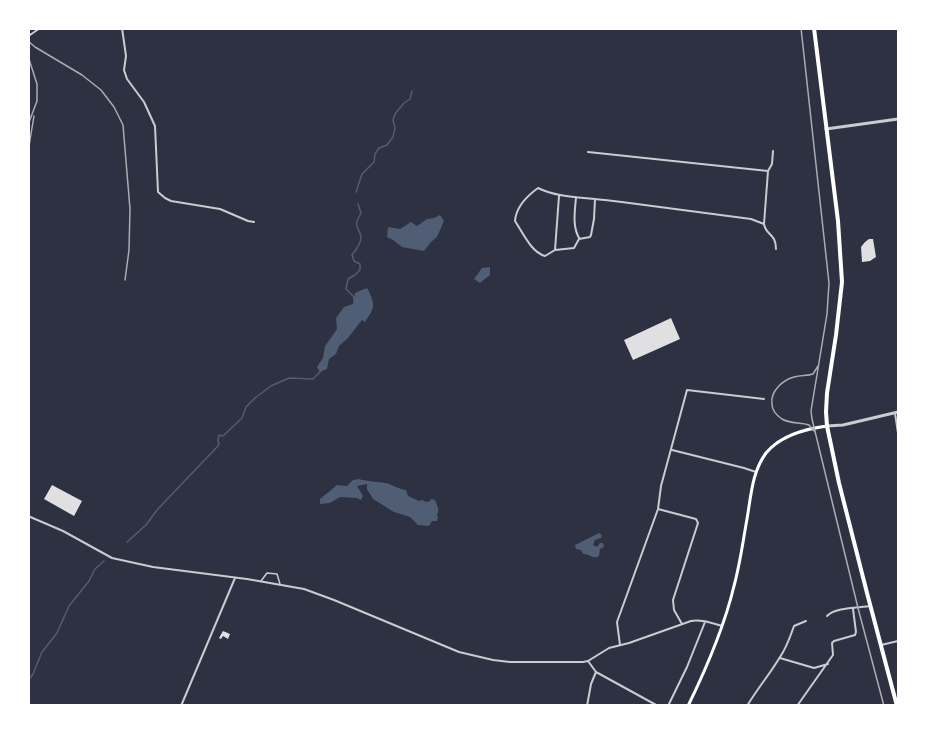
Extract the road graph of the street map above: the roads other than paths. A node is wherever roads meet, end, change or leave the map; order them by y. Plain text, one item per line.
1 (40, 28) edge
2 (122, 28) edge
3 (814, 28) edge
4 (28, 30) edge
5 (29, 35) edge
6 (898, 119) edge
7 (826, 129) junction
8 (773, 151) dead end
9 (588, 152) dead end
10 (768, 171) junction
11 (559, 195) junction
12 (576, 197) junction
13 (595, 199) junction
14 (254, 222) dead end
15 (764, 224) junction
16 (579, 239) junction
17 (776, 249) dead end
18 (555, 250) junction
19 (764, 399) dead end
20 (897, 413) edge
21 (827, 426) junction
22 (898, 433) edge
23 (671, 450) junction
24 (756, 472) junction
25 (658, 509) junction
26 (28, 516) edge
27 (235, 578) junction
28 (261, 581) junction
29 (280, 585) junction
30 (870, 606) junction
31 (853, 609) junction
32 (827, 616) dead end
33 (806, 621) dead end
34 (705, 622) junction
35 (682, 624) junction
36 (722, 626) junction
37 (898, 641) edge
38 (620, 645) junction
39 (881, 645) junction
40 (780, 658) junction
41 (588, 661) junction
42 (828, 664) junction
43 (596, 672) junction
44 (181, 705) edge
45 (587, 705) edge
46 (658, 705) edge
47 (668, 705) edge
48 (688, 705) edge
49 (747, 705) edge
50 (797, 705) edge
51 (897, 705) edge

1 - 5 street
2 - 14 street
3 - 7 main road
4 - 5 street
6 - 7 street
7 - 21 main road
8 - 10 street
9 - 10 street
10 - 15 street
11 - 12 street
11 - 18 street
11 - 18 street
12 - 13 street
12 - 16 street
13 - 15 street
13 - 16 street
15 - 17 street
16 - 18 street
19 - 23 street
20 - 21 street
20 - 22 street
21 - 24 main road
21 - 30 main road
23 - 24 street
23 - 25 street
24 - 36 main road
25 - 35 street
25 - 38 street
26 - 27 street
27 - 28 street
27 - 44 street
28 - 29 street
28 - 29 lane
29 - 41 street
30 - 31 street
30 - 39 main road
31 - 32 street
31 - 42 street
33 - 40 street
34 - 35 street
34 - 36 street
34 - 47 street
35 - 38 street
36 - 48 main road
37 - 39 street
38 - 41 street
39 - 51 main road
40 - 42 street
40 - 49 street
41 - 43 street
42 - 50 street
43 - 45 street
43 - 46 street

